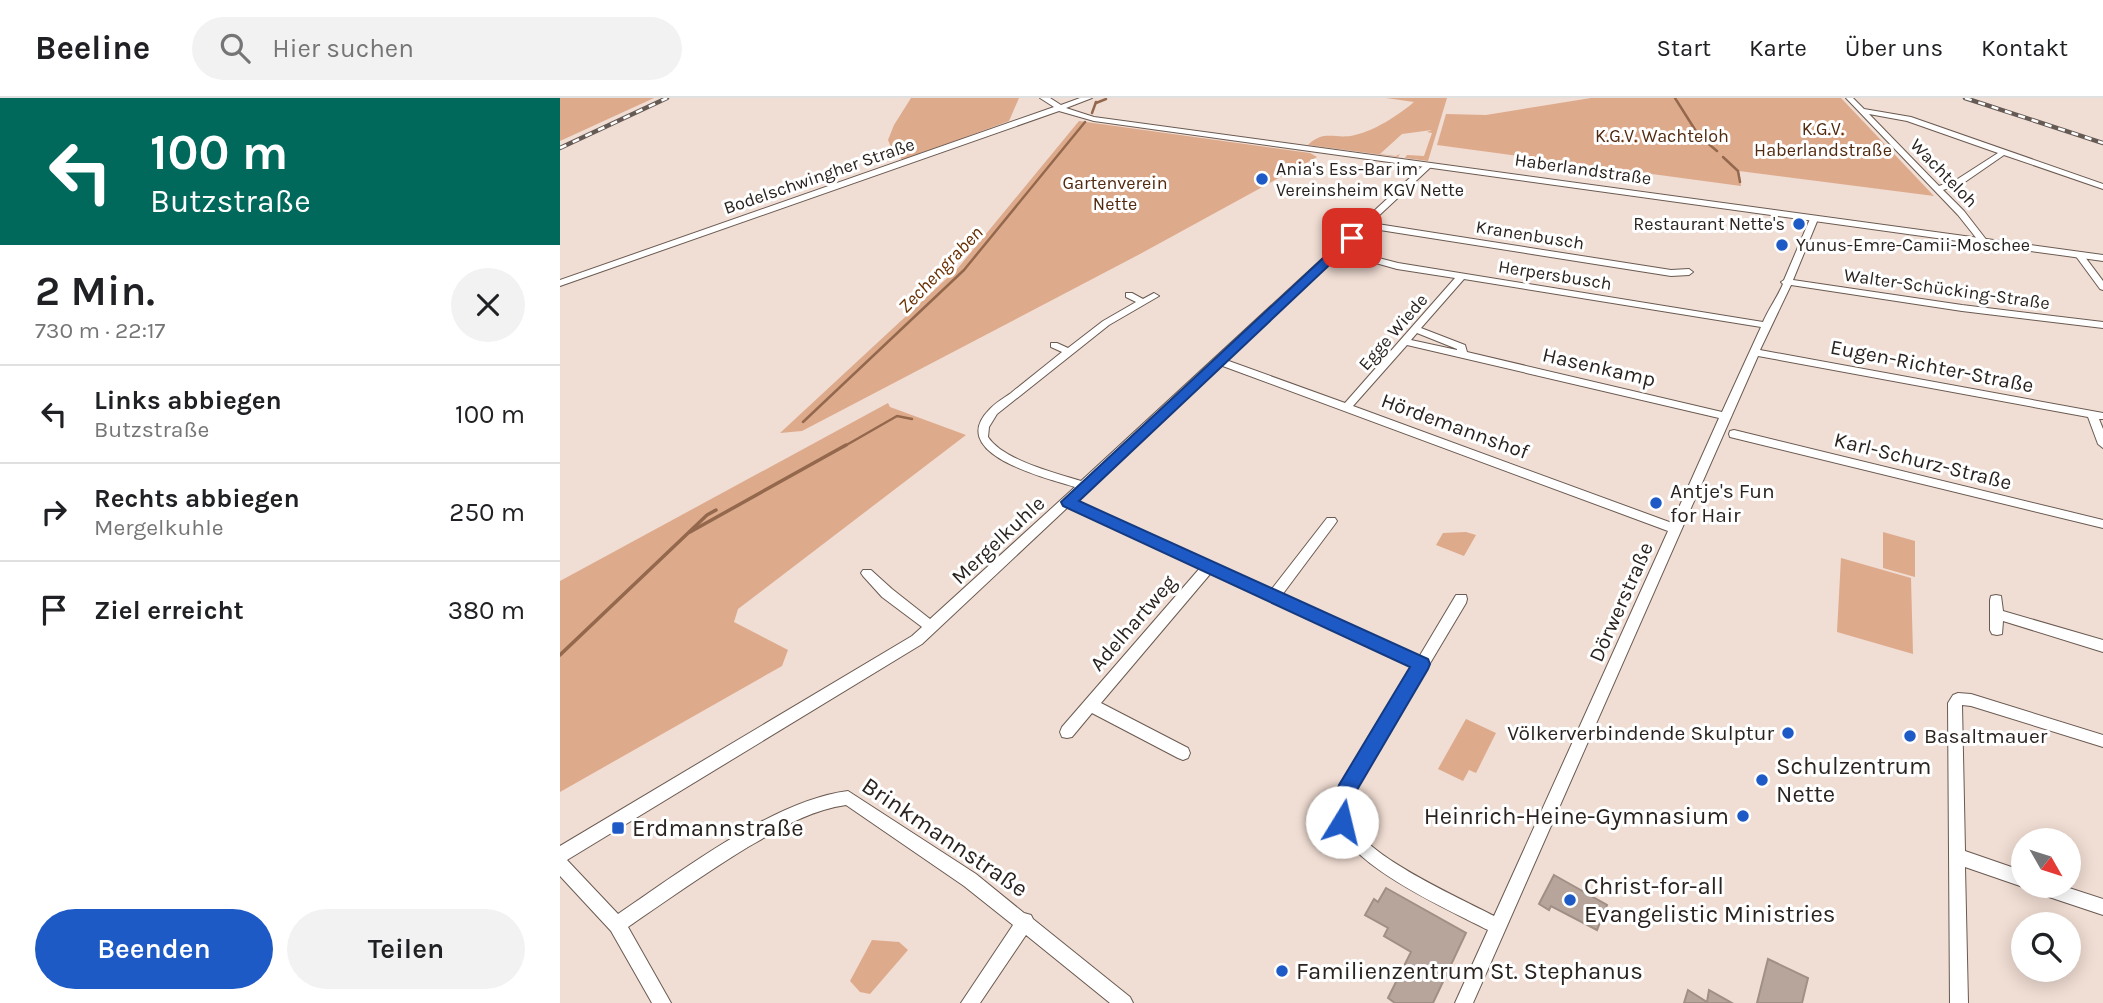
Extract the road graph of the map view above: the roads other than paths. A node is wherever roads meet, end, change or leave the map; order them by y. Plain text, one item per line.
1 (1045, 98) edge
2 (1087, 98) edge
3 (1849, 98) edge
4 (1059, 108) junction
5 (1863, 111) junction
6 (1086, 117) junction
7 (1015, 124) junction
8 (2004, 152) junction
9 (1429, 165) junction
10 (2103, 187) edge
11 (1937, 189) junction
12 (1814, 219) junction
13 (1366, 225) junction
14 (1984, 242) junction
15 (1339, 250) junction
16 (2079, 255) junction
17 (2103, 258) edge
18 (1689, 272) dead end
19 (1462, 276) junction
20 (1786, 282) junction
21 (560, 283) edge
22 (2103, 287) edge
23 (1129, 295) dead end
24 (1154, 296) dead end
25 (1142, 302) junction
26 (1767, 325) junction
27 (2103, 325) edge
28 (1417, 330) junction
29 (1405, 342) junction
30 (1054, 345) dead end
31 (1070, 352) junction
32 (1755, 352) junction
33 (1462, 354) junction
34 (1220, 360) junction
35 (1347, 407) junction
36 (1726, 416) junction
37 (2098, 416) edge
38 (1734, 434) dead end
39 (2103, 444) edge
40 (1085, 486) junction
41 (1068, 502) junction
42 (1331, 521) dead end
43 (2103, 524) edge
44 (1676, 529) junction
45 (1208, 568) junction
46 (867, 573) dead end
47 (1273, 597) junction
48 (1461, 599) dead end
49 (932, 628) junction
50 (1997, 630) dead end
51 (2103, 646) edge
52 (1421, 664) junction
53 (1091, 705) junction
54 (1067, 732) dead end
55 (2103, 741) edge
56 (1183, 752) dead end
57 (560, 855) edge
58 (1956, 856) junction
59 (560, 864) edge
60 (2011, 875) edge
61 (2076, 898) edge
62 (2103, 907) edge
63 (1025, 921) junction
64 (617, 925) junction
65 (1499, 928) junction
66 (662, 1003) edge
67 (970, 1003) edge
68 (1124, 1003) edge
69 (1464, 1003) edge
70 (1959, 1003) edge

1 - 2 street
1 - 4 street, Haberlandstraße
1 - 7 street
2 - 4 street, Bodelschwingher Straße
2 - 6 street
3 - 5 street, Wachteloh
4 - 6 street, Haberlandstraße
4 - 7 street, Bodelschwingher Straße
5 - 8 street
5 - 11 street, Wachteloh
6 - 7 street
6 - 9 street, Haberlandstraße
7 - 21 street, Bodelschwingher Straße
8 - 10 street
8 - 11 street
9 - 12 street, Haberlandstraße
9 - 13 street, Mergelkuhle
11 - 14 street, Wachteloh
12 - 14 street, Haberlandstraße
12 - 20 street, Dörwerstraße
13 - 15 street, Mergelkuhle
13 - 18 street, Kranenbusch
14 - 16 street, Haberlandstraße
15 - 19 street, Herpersbusch
15 - 34 street, Mergelkuhle
16 - 17 street, Haberlandstraße
16 - 22 street
19 - 26 street, Herpersbusch
19 - 28 street, Egge Wiede
20 - 26 street, Dörwerstraße
20 - 27 street, Walter-Schücking-Straße
23 - 25 street
24 - 25 street
25 - 31 street
26 - 32 street, Dörwerstraße
28 - 29 street, Egge Wiede
28 - 33 street, Hasenkamp
29 - 33 street, Hasenkamp
29 - 35 street, Egge Wiede
30 - 31 street
31 - 40 street
32 - 36 street, Dörwerstraße
32 - 37 street, Eugen-Richter-Straße
33 - 36 street, Hasenkamp
34 - 35 street, Hördemannshof
34 - 40 street, Mergelkuhle
35 - 44 street, Hördemannshof
36 - 44 street, Dörwerstraße
37 - 39 street
38 - 43 street, Karl-Schurz-Straße
40 - 41 street, Mergelkuhle
41 - 45 street
41 - 49 street, Mergelkuhle
42 - 47 street
44 - 65 street, Dörwerstraße
45 - 47 street
45 - 53 street, Adelhartweg
46 - 49 street
47 - 52 street
48 - 52 street
49 - 57 street, Mergelkuhle
50 - 51 street
52 - 65 street
53 - 54 street, Adelhartweg
53 - 56 street
55 - 58 street
58 - 60 street
58 - 70 street
59 - 64 street
61 - 62 street
63 - 64 street, Brinkmannstraße
63 - 67 street
63 - 68 street, Brinkmannstraße
64 - 66 street
65 - 69 street, Dörwerstraße

